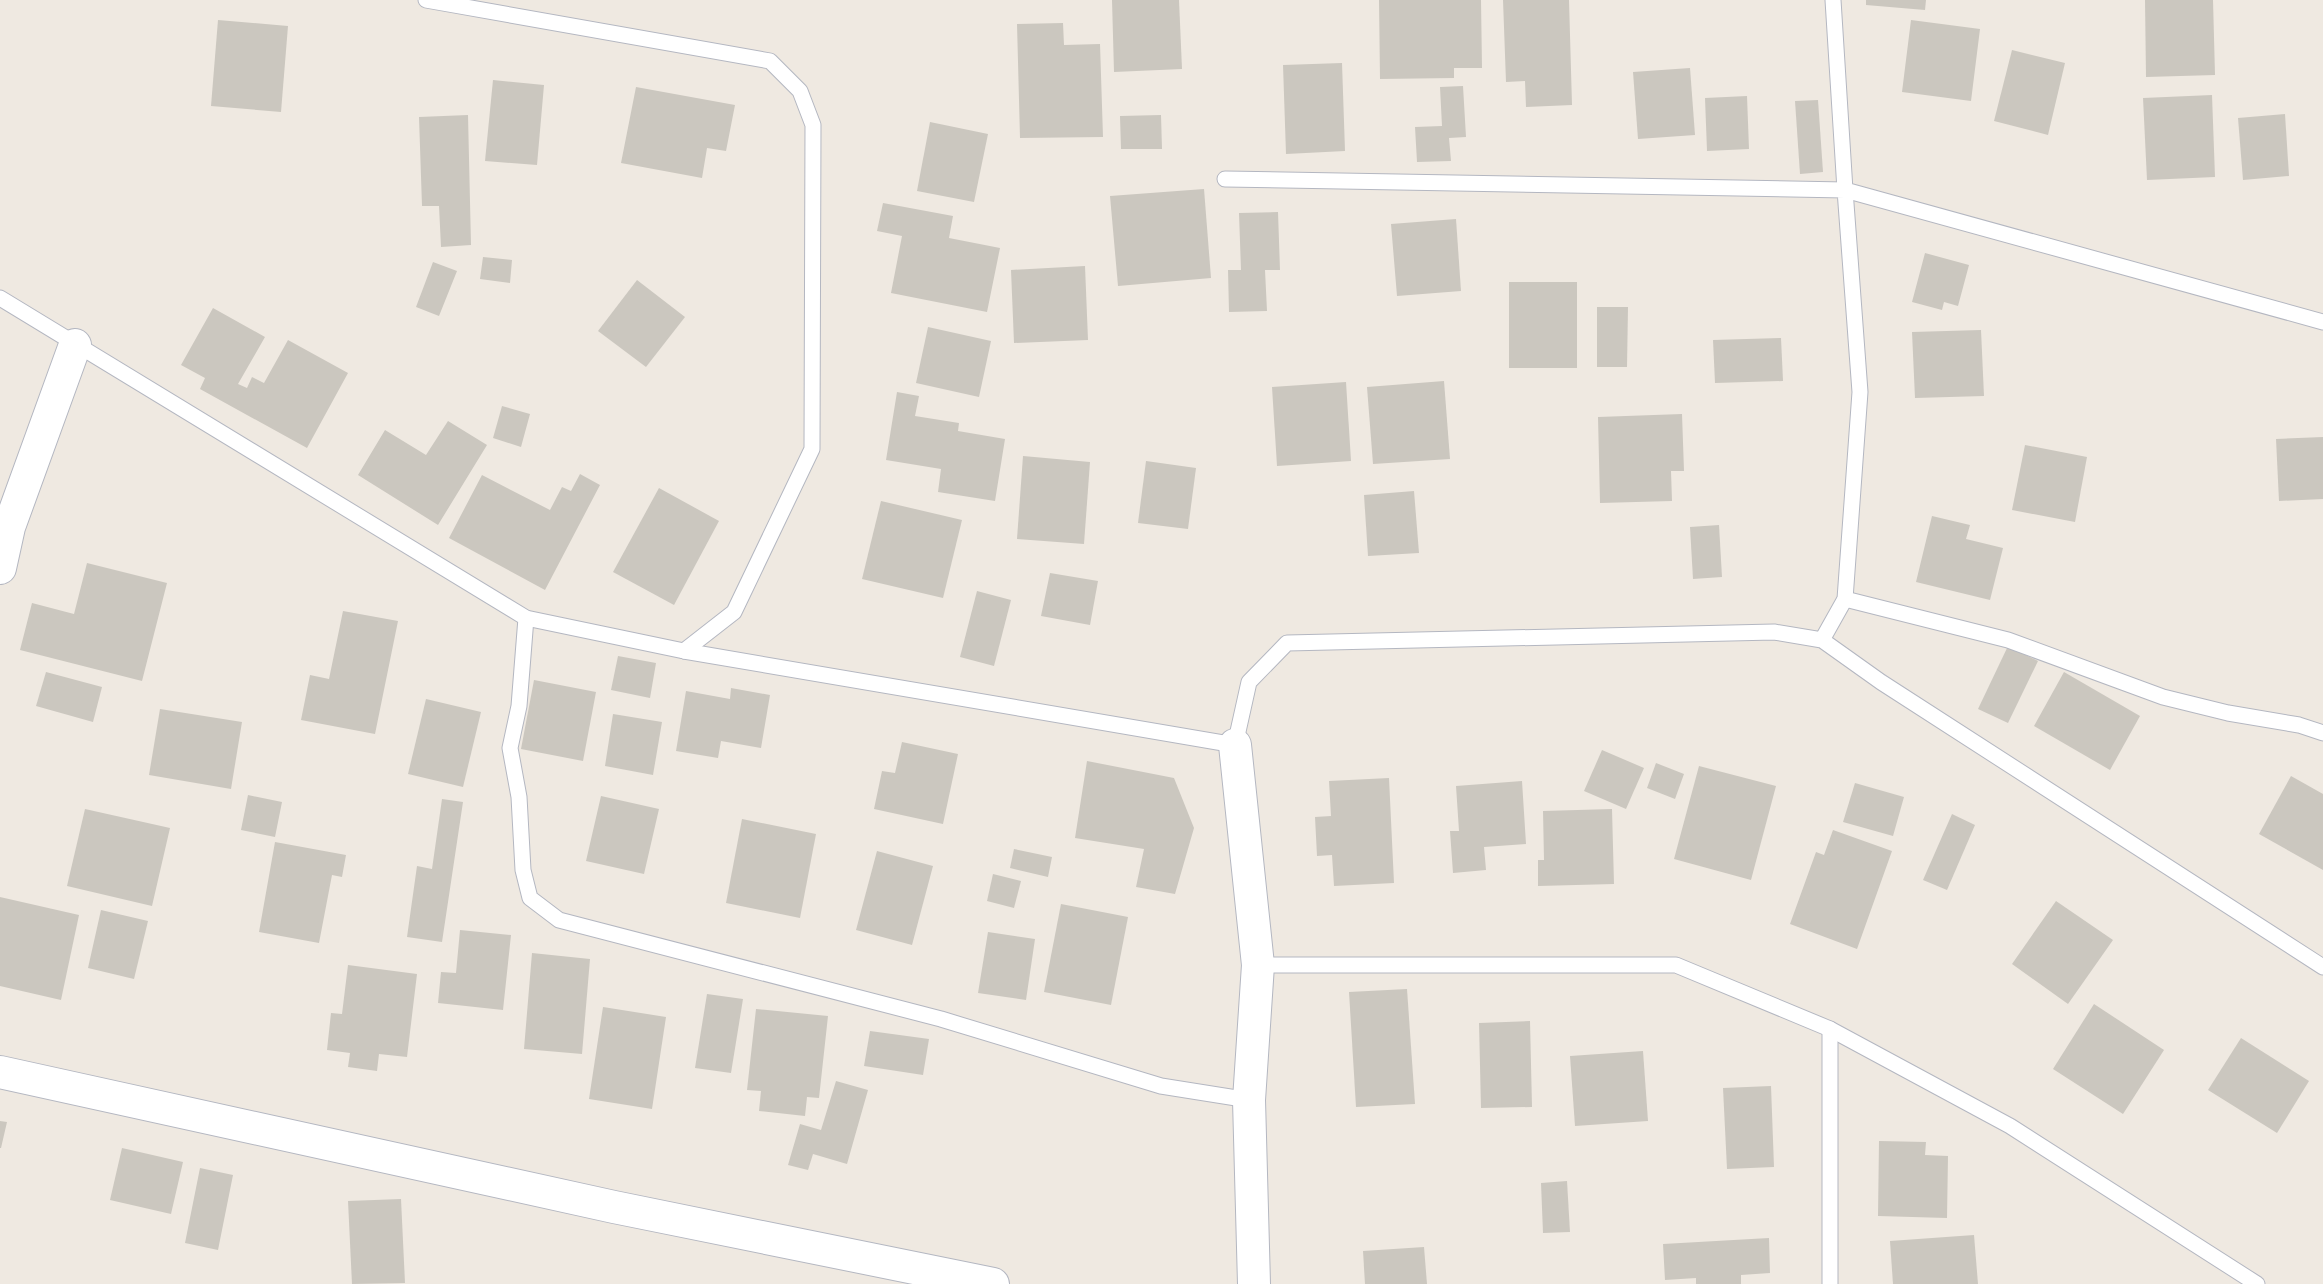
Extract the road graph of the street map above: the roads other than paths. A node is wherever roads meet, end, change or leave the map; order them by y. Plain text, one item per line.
1 (426, 0) edge
2 (1833, 0) edge
3 (1225, 179) dead end
4 (1845, 190) junction
5 (0, 298) edge
6 (2323, 322) edge
7 (75, 345) junction
8 (4, 526) edge
9 (0, 568) edge
10 (1845, 599) junction
11 (526, 618) junction
12 (1821, 640) junction
13 (684, 651) junction
14 (2323, 733) edge
15 (1235, 746) junction
16 (1258, 964) junction
17 (2323, 968) edge
18 (1830, 1029) junction
19 (0, 1072) edge
20 (1249, 1100) junction
21 (993, 1284) edge
22 (1254, 1284) edge
23 (1830, 1284) edge
24 (2257, 1284) edge

1 - 13 lane
2 - 4 lane
3 - 4 lane
4 - 6 lane
4 - 10 lane
5 - 7 lane
7 - 8 street
7 - 11 lane
8 - 9 street
10 - 12 lane
10 - 14 lane
11 - 13 lane
11 - 20 lane
12 - 15 lane
12 - 17 lane
13 - 15 lane
15 - 16 street
16 - 18 lane
16 - 20 street
18 - 23 lane
18 - 24 lane
19 - 21 street
20 - 22 street

